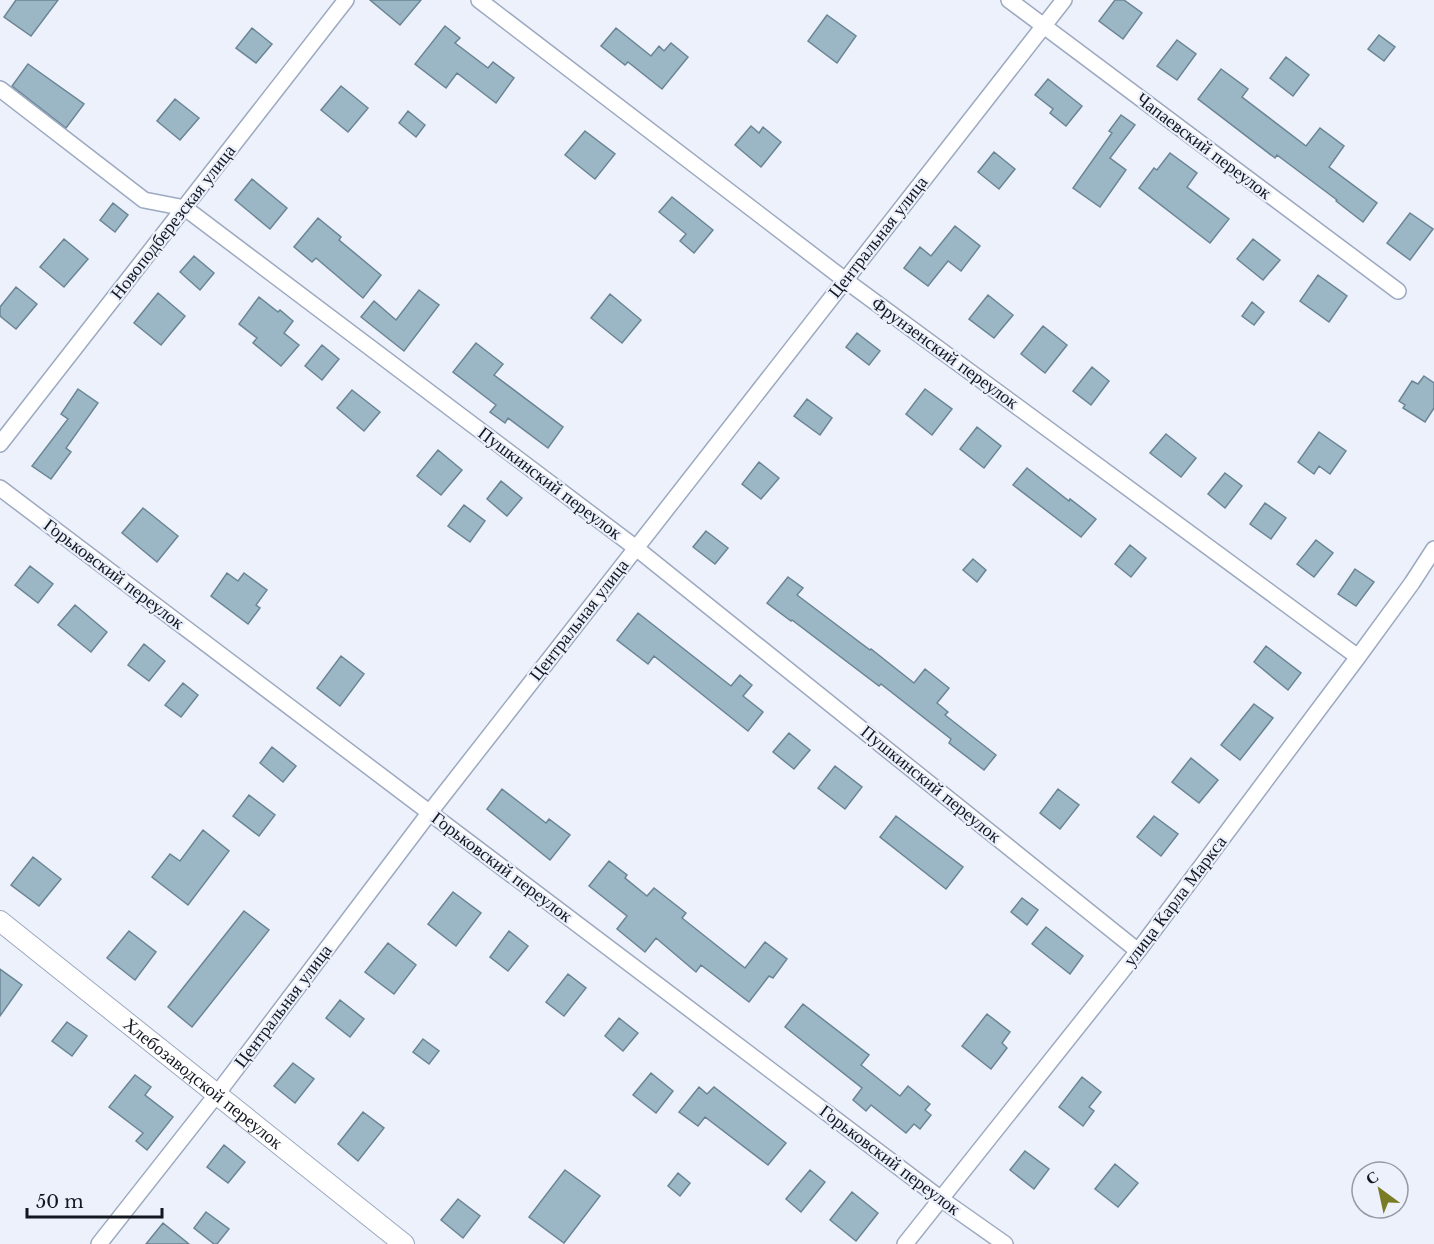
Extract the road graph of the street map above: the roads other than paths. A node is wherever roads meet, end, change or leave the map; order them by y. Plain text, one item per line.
1 (346, 0) edge
2 (479, 0) edge
3 (1009, 0) edge
4 (1064, 0) edge
5 (1044, 26) junction
6 (0, 89) edge
7 (184, 208) junction
8 (845, 279) junction
9 (1398, 291) dead end
10 (0, 444) edge
11 (0, 488) edge
12 (636, 548) junction
13 (1434, 549) edge
14 (1358, 657) junction
15 (430, 812) junction
16 (0, 921) edge
17 (1138, 951) junction
18 (217, 1094) junction
19 (940, 1199) junction
20 (99, 1244) edge
21 (405, 1244) edge
22 (904, 1244) edge
23 (1005, 1244) edge

1 - 7 street, Новоподберезская улица
2 - 8 street, Фрунзенский переулок
3 - 5 street, Чапаевский переулок
4 - 5 street, Центральная улица
5 - 8 street, Центральная улица
5 - 9 street, Чапаевский переулок
6 - 7 street, Пушкинский переулок
7 - 10 street, Новоподберезская улица
7 - 12 street, Пушкинский переулок
8 - 12 street, Центральная улица
8 - 14 street, Фрунзенский переулок
11 - 15 street, Горьковский переулок
12 - 15 street, Центральная улица
12 - 17 street, Пушкинский переулок
13 - 14 street, улица Карла Маркса
14 - 17 street, улица Карла Маркса
15 - 18 street, Центральная улица
15 - 19 street, Горьковский переулок
16 - 18 street, Хлебозаводской переулок
17 - 19 street, улица Карла Маркса
18 - 20 street, Центральная улица
18 - 21 street, Хлебозаводской переулок
19 - 22 street, улица Карла Маркса
19 - 23 street, Горьковский переулок

